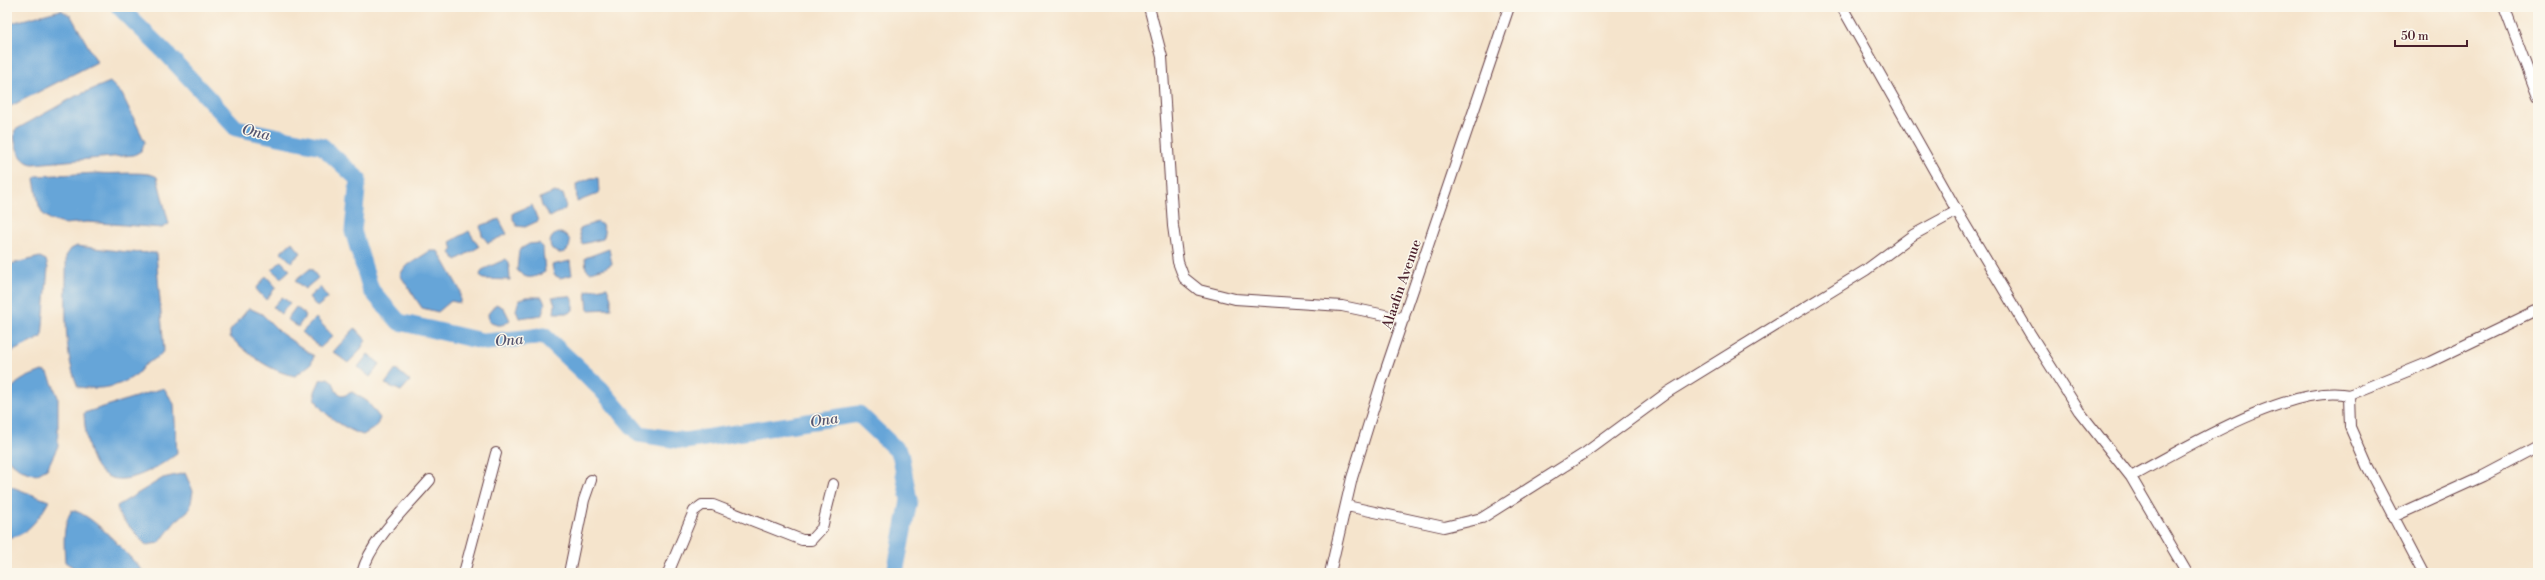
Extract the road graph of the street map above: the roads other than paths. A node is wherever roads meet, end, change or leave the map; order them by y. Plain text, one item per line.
1 (1149, 7) edge
2 (1509, 7) edge
3 (1842, 7) edge
4 (2504, 7) edge
5 (2538, 97) edge
6 (1957, 211) junction
7 (2538, 310) edge
8 (1404, 319) junction
9 (2349, 395) junction
10 (2538, 446) edge
11 (496, 453) dead end
12 (2131, 477) junction
13 (430, 480) dead end
14 (591, 480) dead end
15 (833, 484) dead end
16 (1347, 506) junction
17 (2393, 517) junction
18 (362, 573) edge
19 (464, 573) edge
20 (569, 573) edge
21 (668, 573) edge
22 (1330, 573) edge
23 (2187, 573) edge
24 (2423, 573) edge

1 - 8 street
2 - 8 street, Alaafin Avenue
3 - 6 street
4 - 5 street
6 - 12 street
6 - 16 street
7 - 9 street
8 - 16 street, Alaafin Avenue
9 - 12 street
9 - 17 street
10 - 17 street
11 - 19 street
12 - 23 street
13 - 18 street
14 - 20 street
15 - 21 street
16 - 22 street, Alaafin Avenue
17 - 24 street

